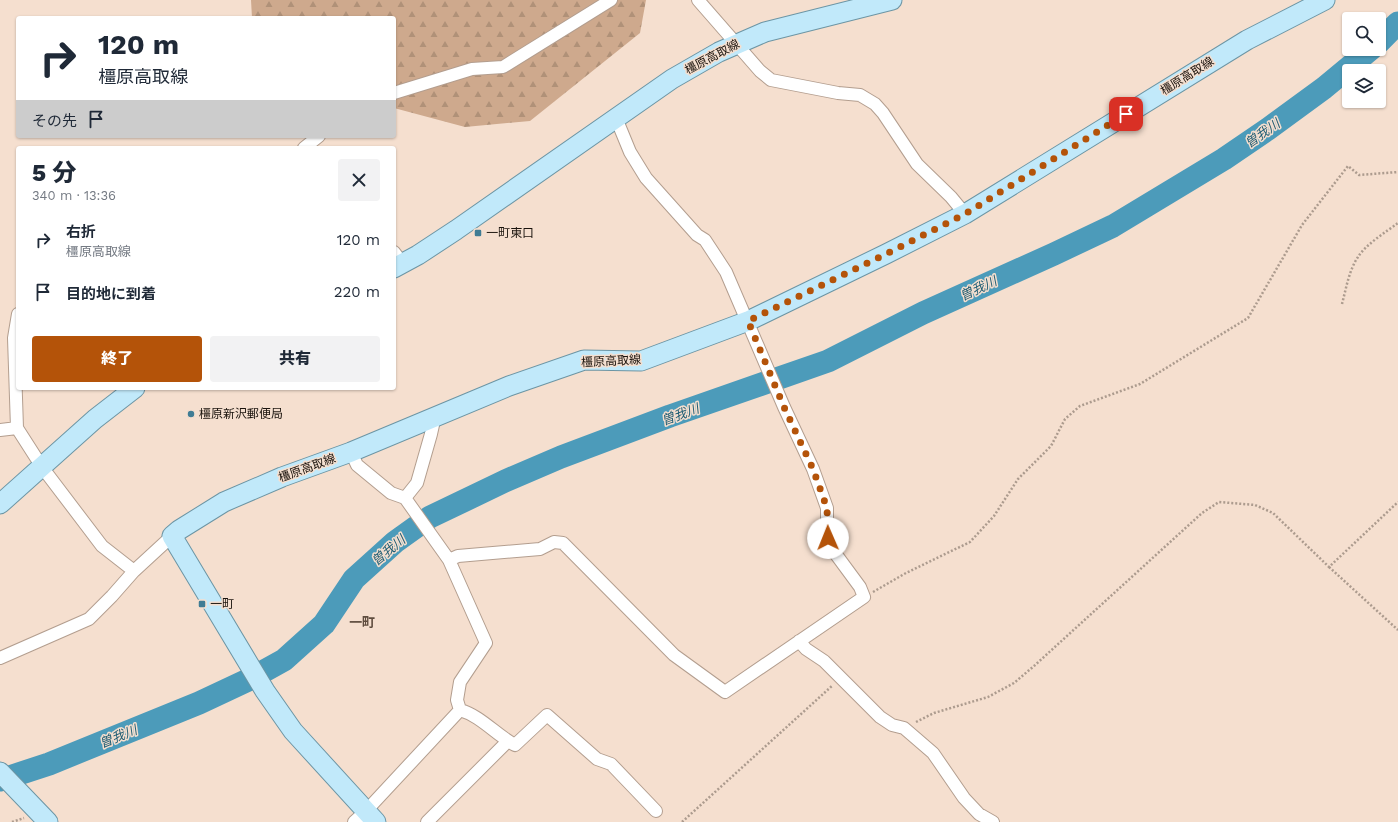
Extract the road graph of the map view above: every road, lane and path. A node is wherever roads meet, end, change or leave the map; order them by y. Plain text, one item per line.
1 (611, 0) edge
2 (698, 0) edge
3 (892, 0) edge
4 (1325, 0) edge
5 (737, 44) junction
6 (396, 91) edge
7 (616, 118) junction
8 (316, 138) edge
9 (306, 146) edge
10 (1398, 172) edge
11 (965, 214) junction
12 (1398, 223) edge
13 (397, 261) edge
14 (1342, 304) dead end
15 (748, 321) junction
16 (16, 326) edge
17 (132, 390) edge
18 (435, 416) junction
19 (17, 428) junction
20 (0, 430) edge
21 (351, 452) junction
22 (42, 467) junction
23 (407, 500) junction
24 (1398, 502) edge
25 (0, 504) edge
26 (172, 536) junction
27 (449, 560) junction
28 (1328, 567) junction
29 (134, 571) junction
30 (864, 597) junction
31 (1398, 630) edge
32 (799, 641) junction
33 (0, 658) edge
34 (840, 678) junction
35 (460, 710) junction
36 (904, 728) junction
37 (508, 741) junction
38 (0, 772) edge
39 (656, 811) dead end
40 (365, 818) edge
41 (48, 822) edge
42 (427, 822) edge
43 (682, 822) edge
44 (993, 822) edge

1 - 6 street
2 - 5 street
3 - 5 main road, 橿原高取線
4 - 11 main road, 橿原高取線
5 - 7 main road, 橿原高取線
5 - 11 street
7 - 13 main road, 橿原高取線
7 - 15 street
8 - 9 street
10 - 30 path
11 - 15 main road, 橿原高取線
12 - 14 path
15 - 18 main road, 橿原高取線
15 - 30 street
16 - 19 street
17 - 22 main road
18 - 21 main road, 橿原高取線
18 - 23 street
19 - 20 street
19 - 22 street
21 - 23 street
21 - 26 main road, 橿原高取線
22 - 25 main road
22 - 29 street
23 - 27 street
24 - 28 path
26 - 29 street
26 - 40 main road
27 - 32 street
27 - 35 street
28 - 31 path
28 - 36 path
29 - 33 street
30 - 32 street
32 - 34 street
34 - 36 street
34 - 43 path
35 - 37 street
35 - 40 street
36 - 44 street
37 - 39 street
37 - 42 street
38 - 41 main road

